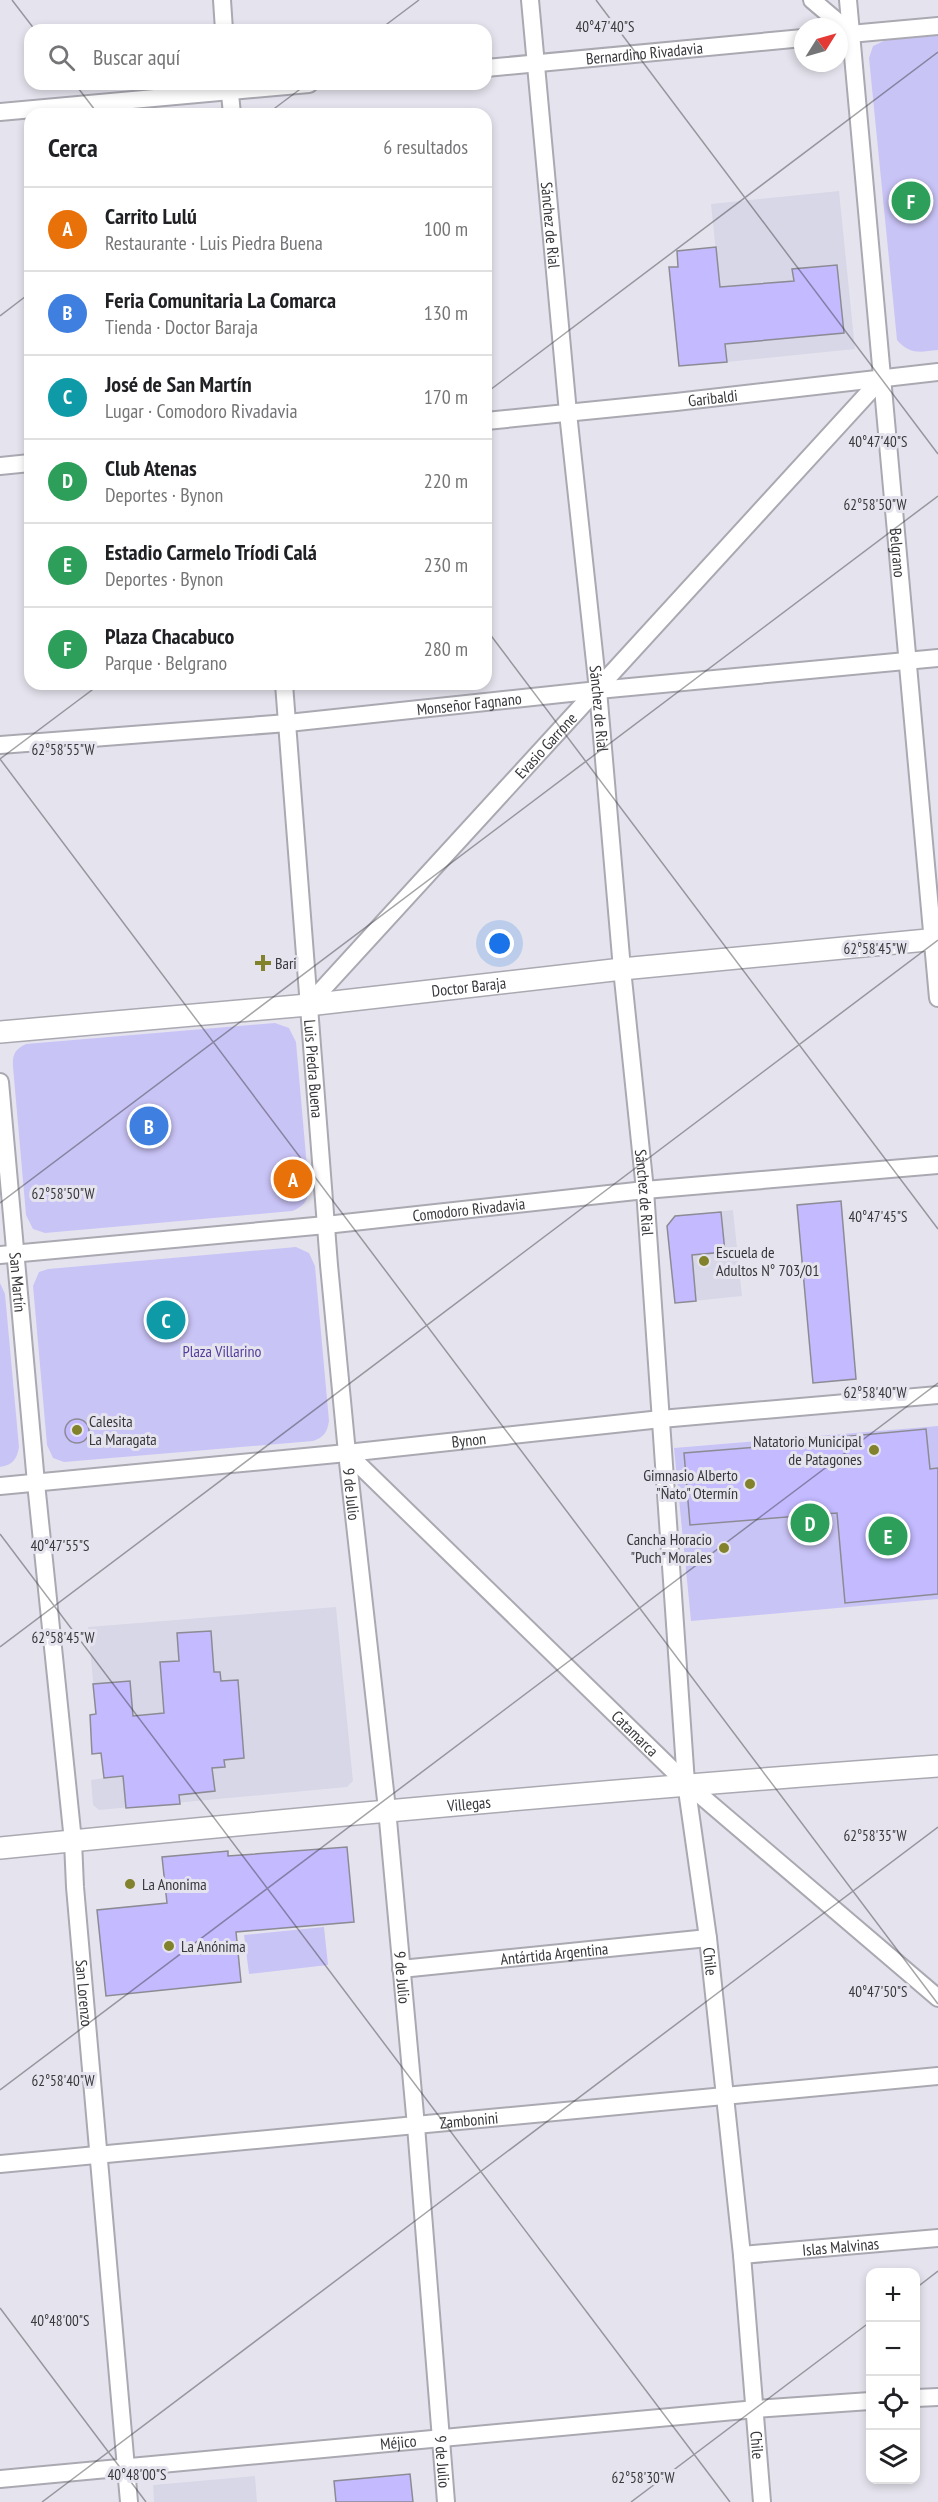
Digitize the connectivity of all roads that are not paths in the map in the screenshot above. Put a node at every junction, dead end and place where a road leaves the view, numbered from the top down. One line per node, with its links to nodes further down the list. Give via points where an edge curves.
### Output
1 (222, 0): 7 (street)
2 (530, 0): 12 (street, Sánchez de Rial)
3 (812, 0): 5 (street)
4 (848, 0): 6 (street, Belgrano)
5 (829, 18)
6 (846, 18)
7 (224, 24)
8 (938, 26): 9 (street)
9 (848, 34)
10 (794, 39): 12 (street, Bernardino Rivadavia)
11 (848, 62): 21 (street, Belgrano)
12 (535, 63): 13 (street, Bernardino Rivadavia); 22 (street, Sánchez de Rial)
13 (492, 67)
14 (210, 90): 16 (street)
15 (229, 90): 17 (street)
16 (38, 108)
17 (231, 108)
18 (24, 109): 19 (street)
19 (0, 112)
20 (938, 372): 21 (street, Garibaldi)
21 (882, 378): 22 (street, Garibaldi); 27 (street, Belgrano); 29 (street, Evasio Garrone)
22 (568, 413): 23 (street, Garibaldi); 29 (street, Sánchez de Rial)
23 (492, 420)
24 (24, 464): 25 (street)
25 (0, 466)
26 (938, 658): 27 (street, Monseñor Fagnano)
27 (908, 661): 29 (street, Monseñor Fagnano); 32 (street, Belgrano)
28 (285, 690): 30 (street, Luis Piedra Buena)
29 (598, 690): 30 (street, Monseñor Fagnano); 33 (street, Sánchez de Rial); 35 (street, Evasio Garrone)
30 (288, 723): 31 (street, Monseñor Fagnano); 35 (street, Luis Piedra Buena)
31 (0, 746)
32 (935, 939): 33 (street, Doctor Baraja); 34 (street, Belgrano)
33 (622, 969): 35 (street, Doctor Baraja); 39 (street, Sánchez de Rial)
34 (938, 998)
35 (308, 1005): 36 (street, Doctor Baraja); 40 (street, Luis Piedra Buena)
36 (0, 1032)
37 (0, 1082): 41 (street, San Martín)
38 (938, 1166): 39 (street, Comodoro Rivadavia)
39 (645, 1190): 40 (street, Comodoro Rivadavia); 43 (street, Sánchez de Rial)
40 (326, 1226): 41 (street, Comodoro Rivadavia); 44 (street, Luis Piedra Buena)
41 (8, 1254): 45 (street, San Martín)
42 (938, 1395): 43 (street, Bynon)
43 (661, 1419): 44 (street, Bynon); 48 (street, Chile)
44 (347, 1453): 45 (street, Bynon); 48 (street, Catamarca); 49 (street, 9 de Julio)
45 (36, 1483): 46 (street, Bynon); 50 (street, San Lorenzo)
46 (0, 1486)
47 (938, 1766): 48 (street, Villegas)
48 (686, 1784): 49 (street, Villegas); 52 (street, Chile); 54 (street, Catamarca)
49 (387, 1809): 50 (street, Villegas); 53 (street, 9 de Julio)
50 (73, 1841): 51 (street, Villegas); 58 (street, San Lorenzo)
51 (0, 1848)
52 (708, 1938): 53 (street, Antártida Argentina); 56 (street, Chile)
53 (401, 1969): 57 (street, 9 de Julio)
54 (938, 1998)
55 (938, 2076): 56 (street, Zambonini)
56 (725, 2095): 57 (street, Zambonini); 61 (street, Chile)
57 (416, 2126): 58 (street, Zambonini); 66 (street, 9 de Julio)
58 (99, 2155): 59 (street, Zambonini); 67 (street, San Lorenzo)
59 (0, 2164)
60 (938, 2238): 61 (street, Islas Malvinas)
61 (742, 2255): 65 (street, Chile)
62 (938, 2397): 63 (street)
63 (920, 2398)
64 (866, 2401): 65 (street, Méjico)
65 (756, 2409): 66 (street, Méjico); 71 (street, Chile)
66 (440, 2439): 67 (street, Méjico); 70 (street, 9 de Julio)
67 (126, 2469): 68 (street, Méjico); 69 (street, San Lorenzo)
68 (0, 2479)
69 (129, 2502)
70 (446, 2502)
71 (762, 2502)

